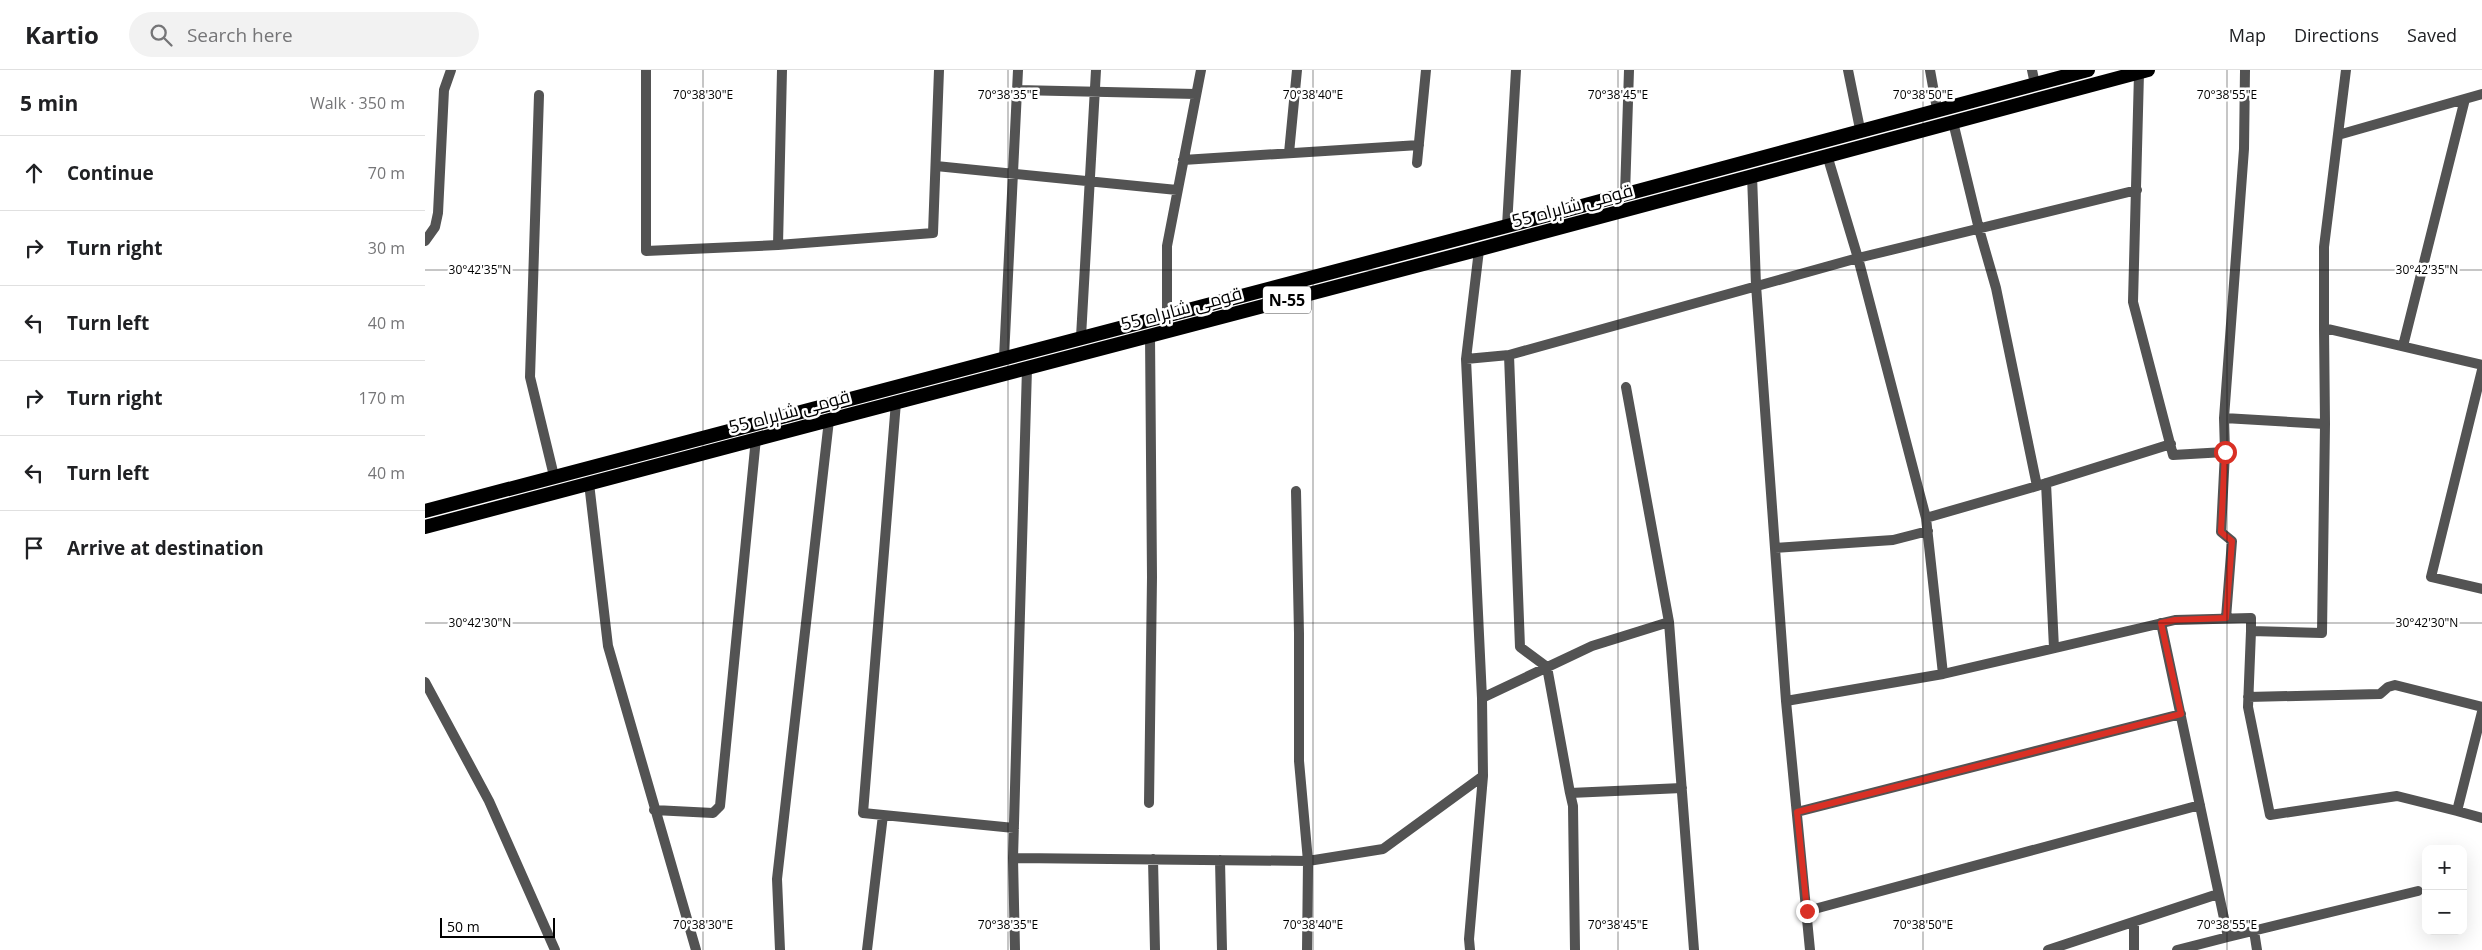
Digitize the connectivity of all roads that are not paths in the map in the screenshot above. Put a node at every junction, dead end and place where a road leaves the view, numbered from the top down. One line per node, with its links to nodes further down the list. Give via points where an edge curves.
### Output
1 (451, 70): 48 (street, via 444,90 439,213 435,228)
2 (646, 70): 49 (street, via 646,251)
3 (782, 70): 49 (street)
4 (939, 70): 35 (street)
5 (1018, 70): 20 (street)
6 (1096, 70): 21 (street)
7 (1201, 70): 22 (street)
8 (1297, 70): 31 (street)
9 (1427, 70): 30 (street)
10 (1515, 70): 46 (street)
11 (1629, 70): 43 (street)
12 (1848, 70): 28 (street)
13 (1930, 70): 26 (street)
14 (2032, 70): 19 (street)
15 (2088, 70): 19 (highway, قومی شاہراہ 55 / N-55)
16 (2245, 70): 70 (street, via 2244,149)
17 (2346, 70): 29 (street)
18 (2144, 71): 27 (highway, قومی شاہراہ 55 / N-55); 42 (street)
19 (2035, 84): 26 (highway, قومی شاہراہ 55 / N-55)
20 (1017, 90): 21 (street); 36 (street)
21 (1095, 92): 22 (street); 39 (street)
22 (1196, 94): 33 (street)
23 (2482, 94): 25 (street)
24 (539, 95): 78 (street, via 530,377)
25 (2465, 99): 29 (street); 61 (street)
26 (1937, 109): 28 (highway, قومی شاہراہ 55 / N-55)
27 (1953, 122): 32 (highway, قومی شاہراہ 55 / N-55); 47 (street)
28 (1860, 129): 37 (highway, قومی شاہراہ 55 / N-55)
29 (2338, 135): 58 (street, via 2324,247)
30 (1419, 145): 31 (street); 34 (street)
31 (1289, 153): 33 (street)
32 (1827, 155): 38 (highway, قومی شاہراہ 55 / N-55); 51 (street)
33 (1183, 160): 41 (street)
34 (1417, 163)
35 (936, 166): 36 (street); 49 (street, via 933,233)
36 (1015, 174): 39 (street); 63 (street)
37 (1696, 174): 40 (highway); 43 (highway, قومی شاہراہ 55 / N-55)
38 (1752, 175): 40 (highway, قومی شاہراہ 55 / N-55); 53 (street)
39 (1091, 182): 41 (street); 60 (street)
40 (1700, 189): 45 (highway, قومی شاہراہ 55 / N-55)
41 (1177, 190): 56 (street, via 1167,246)
42 (2137, 190): 47 (street); 76 (street, via 2133,302)
43 (1625, 194): 44 (highway, قومی شاہراہ 55 / N-55)
44 (1602, 200): 45 (highway); 46 (highway, قومی شاہراہ 55 / N-55)
45 (1606, 215): 50 (highway, قومی شاہراہ 55 / N-55)
46 (1507, 226): 52 (highway, قومی شاہراہ 55 / N-55)
47 (1979, 229): 51 (street); 80 (street)
48 (425, 240)
49 (778, 245)
50 (1479, 250): 54 (highway, قومی شاہراہ 55 / N-55); 64 (street)
51 (1858, 258): 53 (street); 83 (street)
52 (1335, 271): 54 (highway); 55 (highway, قومی شاہراہ 55 / N-55)
53 (1756, 285): 62 (street); 86 (street)
54 (1339, 286): 57 (highway, قومی شاہراہ 55 / N-55)
55 (1195, 308): 56 (highway, قومی شاہراہ 55 / N-55); 57 (highway)
56 (1167, 315): 60 (highway, قومی شاہراہ 55 / N-55)
57 (1199, 323): 59 (highway, قومی شاہراہ 55 / N-55)
58 (2324, 328): 61 (street); 73 (street)
59 (1149, 336): 66 (highway, قومی شاہراہ 55 / N-55); 105 (street, via 1152,577)
60 (1081, 337): 63 (highway, قومی شاہراہ 55 / N-55)
61 (2403, 346): 65 (street)
62 (1509, 355): 64 (street); 93 (street, via 1520,647)
63 (1004, 358): 71 (highway, قومی شاہراہ 55 / N-55)
64 (1466, 359): 97 (street)
65 (2482, 365)
66 (1027, 368): 69 (highway, قومی شاہراہ 55 / N-55); 112 (street)
67 (2482, 370): 87 (street, via 2431,577)
68 (1626, 386): 89 (street)
69 (896, 402): 72 (highway, قومی شاہراہ 55 / N-55); 110 (street, via 863,813)
70 (2224, 418): 73 (street); 77 (street)
71 (772, 419): 74 (highway); 78 (highway, قومی شاہراہ 55 / N-55)
72 (829, 420): 74 (highway, قومی شاہراہ 55 / N-55); 125 (street, via 777,879)
73 (2325, 424): 91 (street, via 2322,633)
74 (775, 433): 75 (highway, قومی شاہراہ 55 / N-55)
75 (756, 438): 79 (highway, قومی شاہراہ 55 / N-55); 107 (street, via 720,806 713,813)
76 (2171, 444): 77 (street, via 2173,455); 80 (street)
77 (2225, 452): 88 (street, via 2221,532 2232,541)
78 (554, 476): 82 (highway, قومی شاہراہ 55 / N-55)
79 (589, 483): 84 (highway, قومی شاہراہ 55 / N-55); 107 (street, via 607,646)
80 (2042, 485): 83 (street); 92 (street)
81 (1296, 491): 116 (street, via 1299,760)
82 (425, 511)
83 (1926, 518): 85 (street)
84 (425, 527)
85 (1928, 531): 86 (street, via 1893,540); 94 (street)
86 (1775, 548): 98 (street)
87 (2482, 589)
88 (2226, 618): 90 (street); 91 (street, via 2251,618)
89 (1669, 622): 93 (street, via 1592,646); 103 (street)
90 (2161, 623): 92 (street); 101 (street)
91 (2251, 632): 96 (street)
92 (2054, 648): 94 (street)
93 (1547, 667): 97 (street); 104 (street)
94 (1943, 674): 98 (street)
95 (425, 682): 123 (street, via 489,802)
96 (2248, 697): 99 (street, via 2381,694 2395,685); 108 (street, via 2270,815 2397,796)
97 (1482, 698): 102 (street)
98 (1786, 701): 109 (street)
99 (2482, 707)
100 (2482, 712): 108 (street)
101 (2181, 714): 106 (street); 109 (street)
102 (1483, 776): 116 (street, via 1383,850); 131 (street, via 1469,939)
103 (1682, 788): 104 (street); 133 (street)
104 (1570, 793): 132 (street, via 1573,806)
105 (1149, 803)
106 (2200, 805): 118 (street); 119 (street)
107 (654, 810): 124 (street)
108 (2457, 811): 111 (street)
109 (1797, 812): 119 (street)
110 (883, 815): 112 (street); 126 (street)
111 (2482, 818)
112 (1014, 828): 113 (street)
113 (1013, 858): 114 (street); 127 (street)
114 (1153, 859): 115 (street); 128 (street)
115 (1220, 860): 116 (street); 129 (street)
116 (1308, 861): 130 (street)
117 (2419, 891): 121 (street)
118 (2219, 894): 120 (street); 122 (street)
119 (1807, 911): 134 (street)
120 (2134, 922): 135 (street); 136 (street)
121 (2255, 931): 122 (street); 138 (street)
122 (2228, 937): 137 (street)
123 (555, 950)
124 (695, 950)
125 (780, 950)
126 (867, 950)
127 (1015, 950)
128 (1155, 950)
129 (1222, 950)
130 (1307, 950)
131 (1471, 950)
132 (1575, 950)
133 (1694, 950)
134 (1811, 950)
135 (2048, 950)
136 (2134, 950)
137 (2177, 950)
138 (2257, 950)

